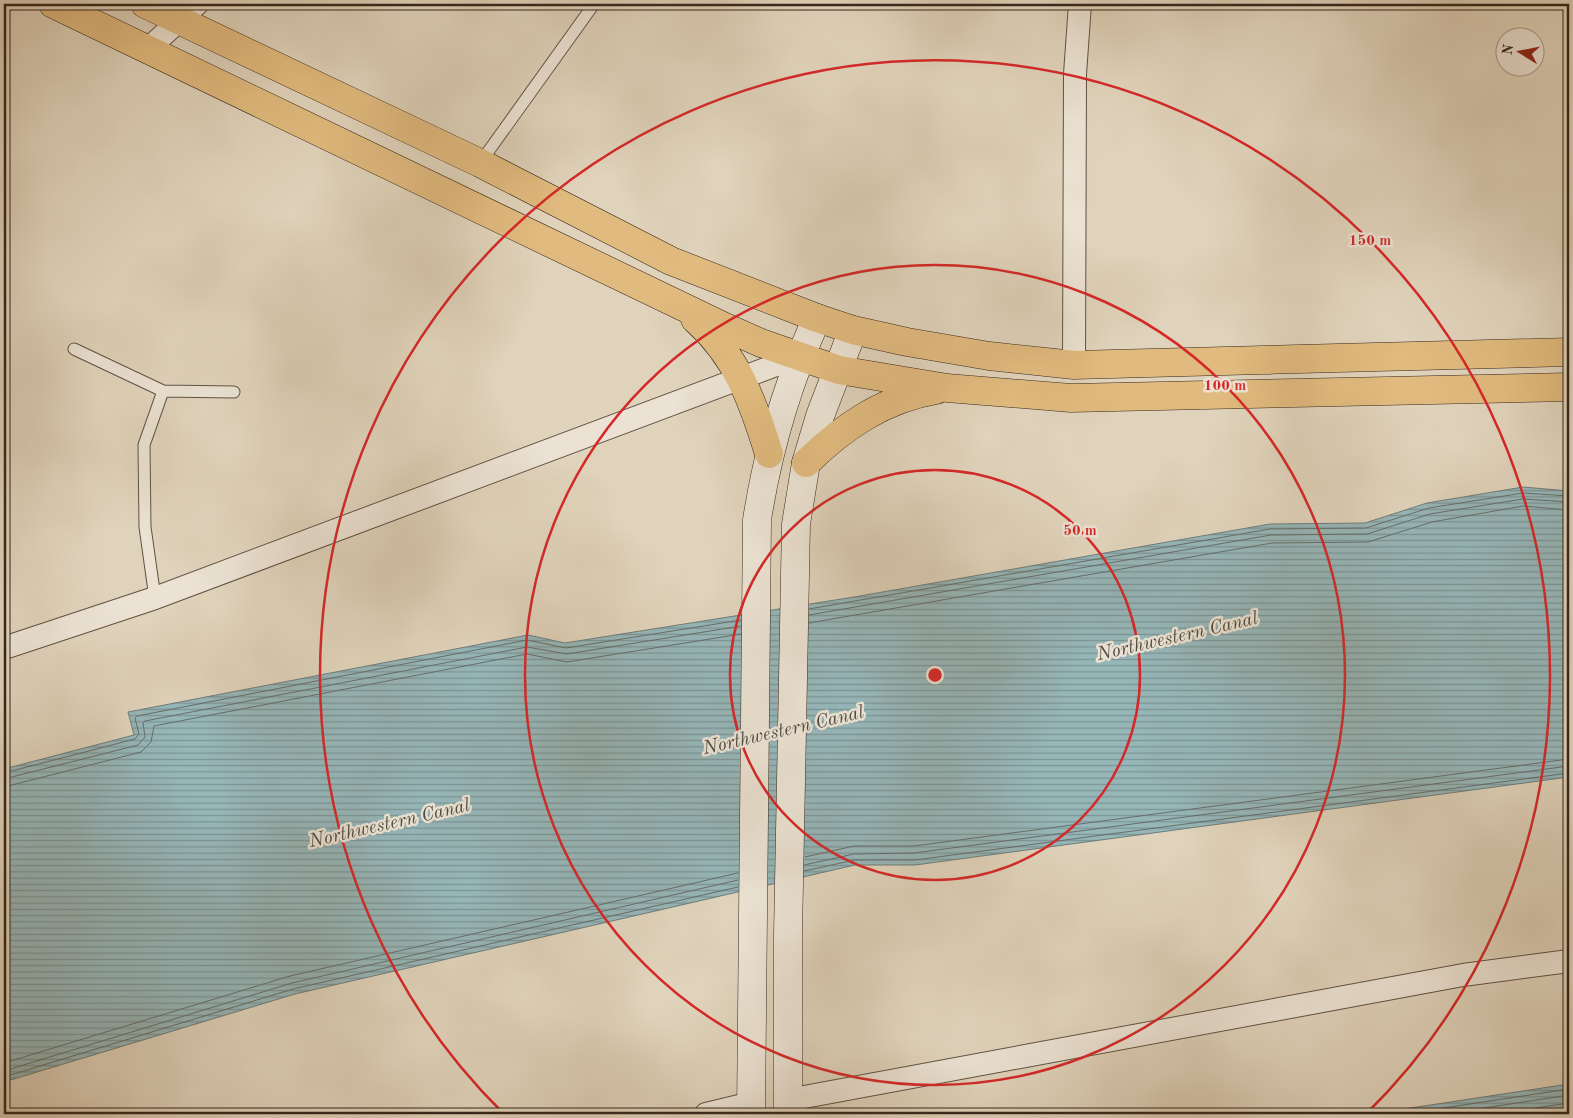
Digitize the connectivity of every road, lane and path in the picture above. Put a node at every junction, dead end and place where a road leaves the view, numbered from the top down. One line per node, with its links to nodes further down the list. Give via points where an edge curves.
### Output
1 (54, 4): 6 (main road)
2 (145, 4): 5 (main road)
3 (594, 4): 7 (lane)
4 (1080, 4): 14 (street, via 1076,74)
5 (188, 12): 6 (street); 7 (main road)
6 (147, 50): 8 (main road)
7 (480, 163): 9 (main road, via 671,261)
8 (680, 306): 13 (main road, via 761,343); 16 (main road, via 712,336)
9 (817, 318): 10 (main road); 13 (main road)
10 (853, 330): 14 (main road, via 989,356); 15 (main road)
11 (74, 349): 19 (lane)
12 (1569, 352): 14 (main road)
13 (800, 356): 15 (main road); 16 (street); 21 (main road)
14 (1074, 365)
15 (839, 370): 18 (main road); 22 (main road, via 820,416)
16 (742, 379): 21 (main road); 23 (street)
17 (1569, 387): 18 (main road, via 1071,398)
18 (947, 388): 22 (main road, via 920,392 888,403 830,439)
19 (163, 391): 20 (lane); 23 (lane, via 144,445 145,526)
20 (234, 392)
21 (769, 454): 27 (main road, via 758,520)
22 (806, 463): 26 (main road, via 796,524)
23 (155, 598): 24 (street)
24 (4, 648)
25 (1569, 961): 26 (street, via 1463,975)
26 (788, 1107)
27 (751, 1108): 28 (street)
28 (706, 1114)

